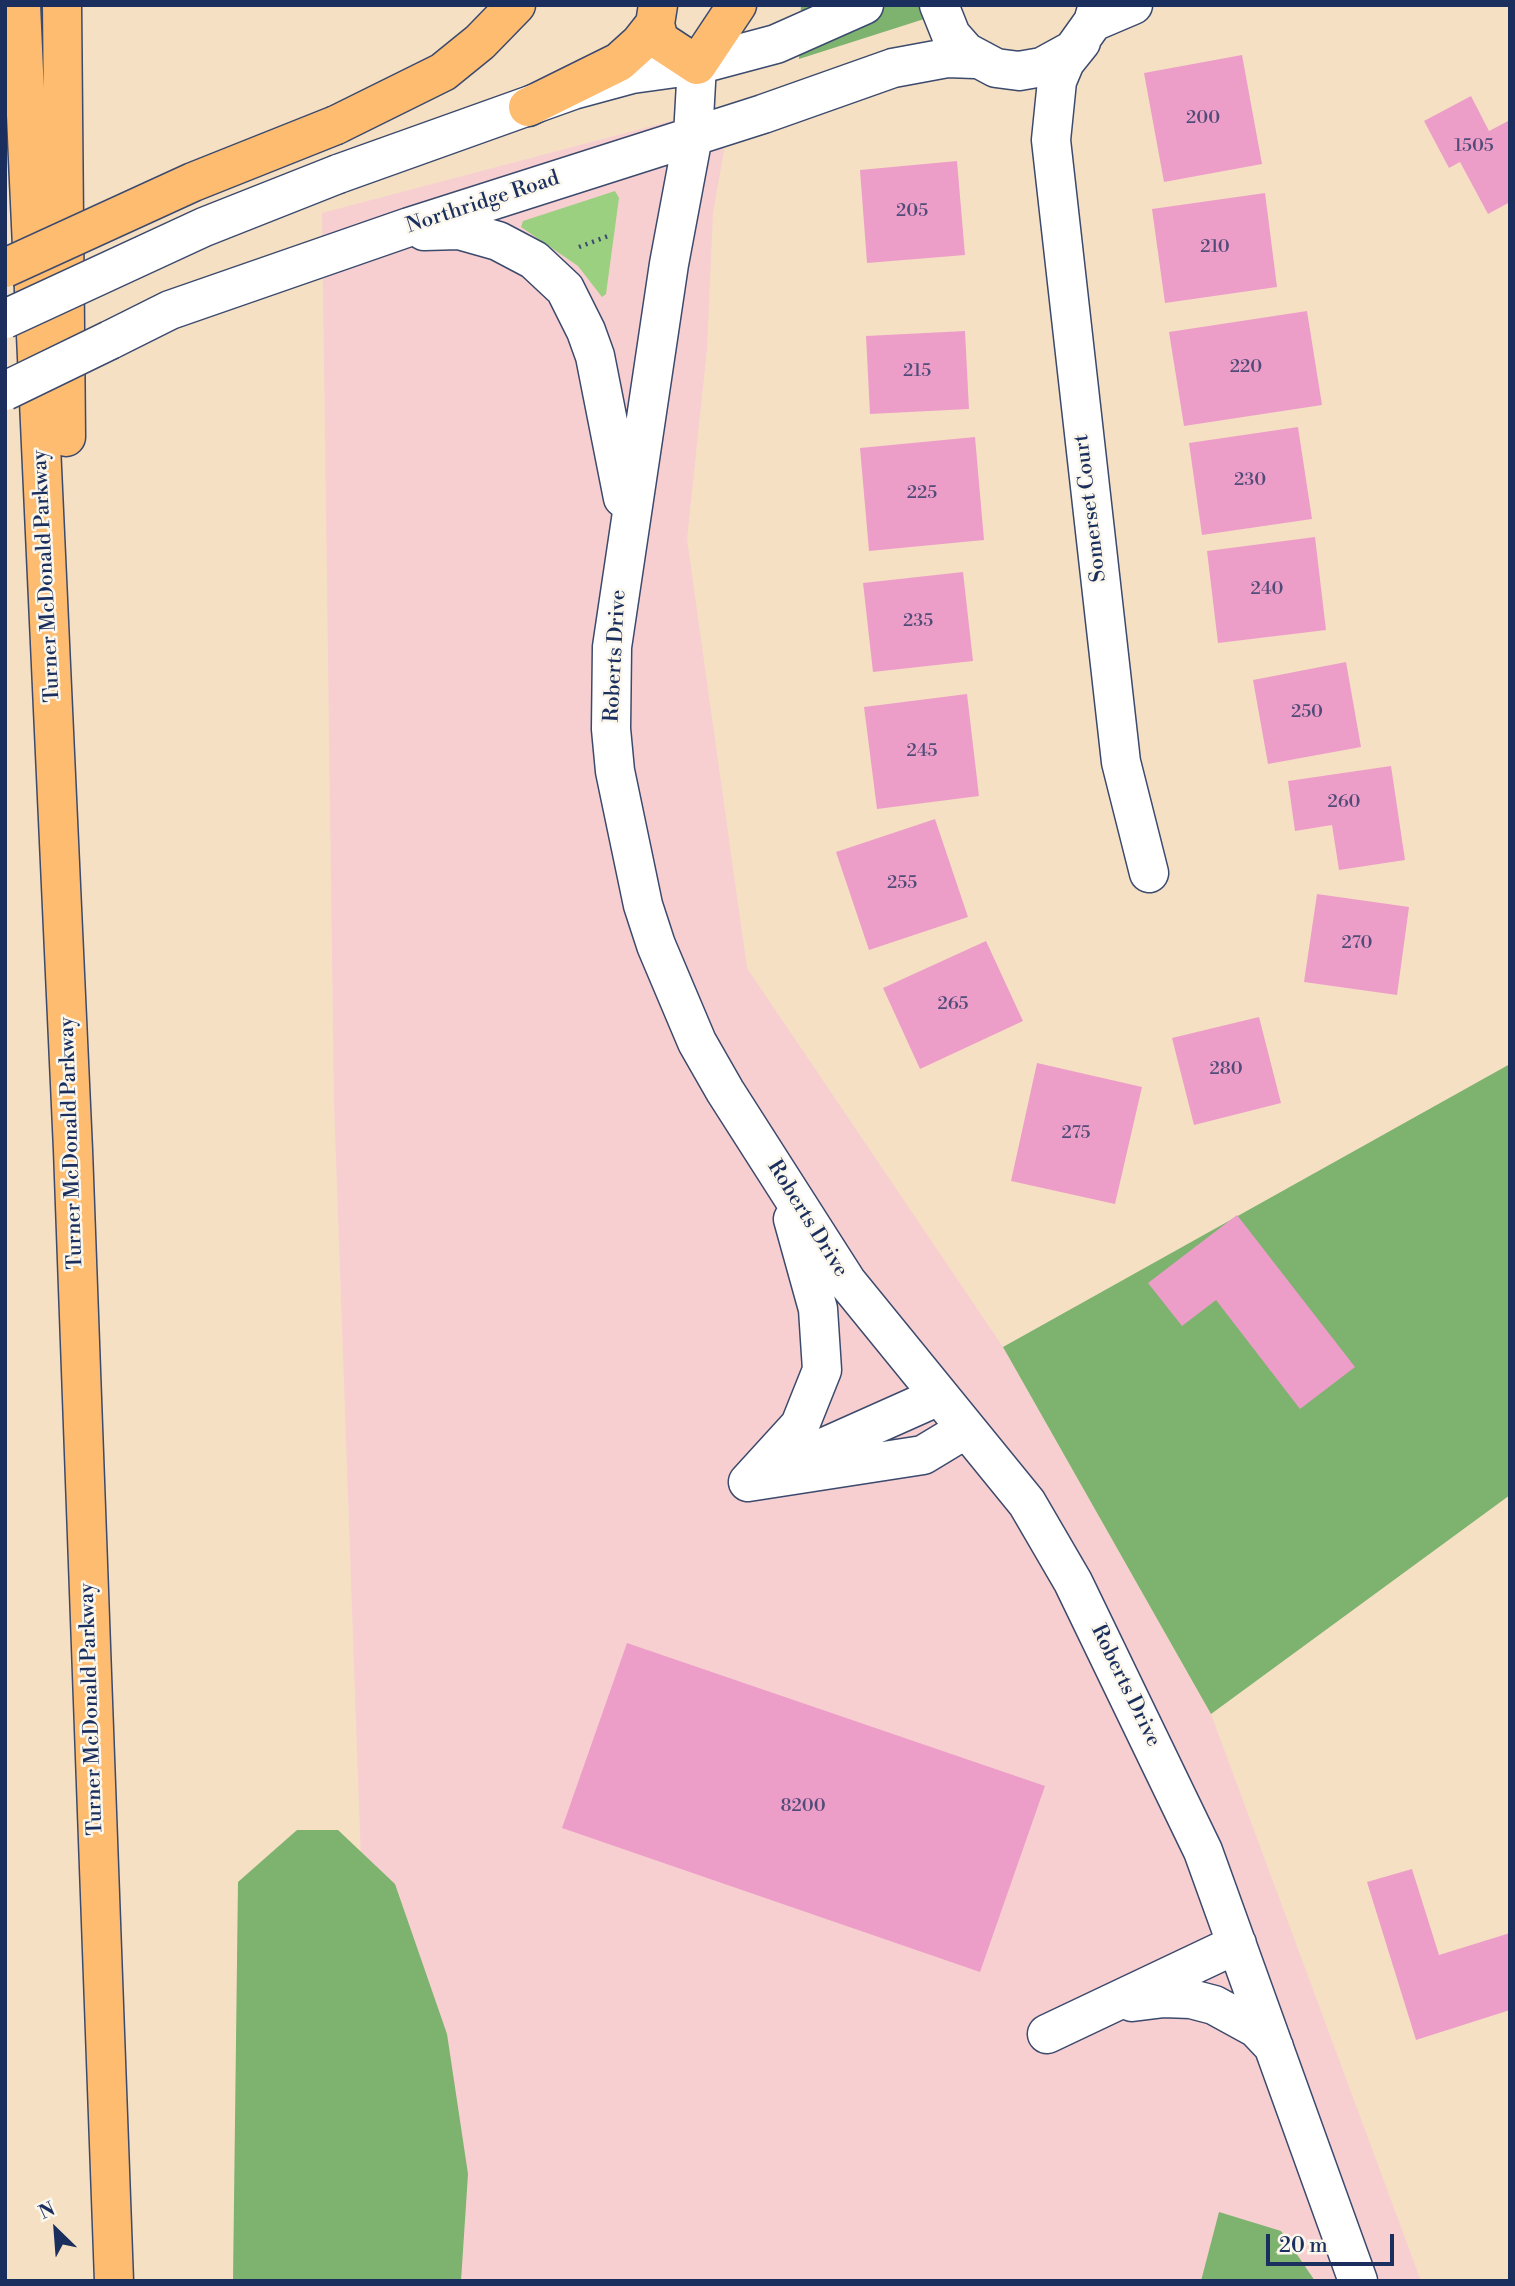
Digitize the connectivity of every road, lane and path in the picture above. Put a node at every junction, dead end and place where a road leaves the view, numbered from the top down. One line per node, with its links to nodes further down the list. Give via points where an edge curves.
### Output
1 (21, 5): 23 (highway, Turner McDonald Parkway)
2 (62, 5): 23 (highway)
3 (516, 5): 18 (highway, bridge, via 443,72 336,125 193,182)
4 (737, 5): 11 (highway)
5 (864, 5): 11 (street, via 776,44)
6 (939, 5): 10 (street, via 951,35)
7 (1133, 5): 9 (street, Northridge Road)
8 (656, 15): 11 (highway, via 659,40); 12 (highway, via 640,43 619,62)
9 (1091, 23): 10 (street, Northridge Road, via 1064,57 1042,67 1019,71); 14 (street, Somerset Court, via 1056,81)
10 (986, 64): 13 (street, Northridge Road, via 922,61 893,68); 14 (street, Somerset Court, via 1043,123)
11 (696, 65): 12 (street, via 632,74); 13 (street, Roberts Drive)
12 (528, 107): 19 (street, bridge, via 204,227)
13 (693, 136): 17 (street, Northridge Road, via 504,195); 21 (street, Roberts Drive, via 668,264)
14 (1051, 140): 22 (street, Somerset Court, via 1121,762)
15 (608, 236): 16 (path)
16 (577, 248)
17 (341, 253): 20 (street, Northridge Road, bridge, via 170,310); 21 (street, via 399,235 459,230 518,250 549,272 576,309 595,356)
18 (5, 268)
19 (5, 319)
20 (5, 391)
21 (629, 527): 24 (street, Roberts Drive, via 610,688 615,771 631,858 656,945 697,1042)
22 (1149, 873)
23 (74, 1150): 32 (highway, Turner McDonald Parkway)
24 (782, 1178): 25 (street, Roberts Drive, via 847,1282); 27 (street, via 818,1309 822,1370 800,1425)
25 (939, 1396): 26 (street, Roberts Drive); 27 (street)
26 (966, 1429): 27 (street, via 923,1455); 28 (street, Roberts Drive, via 1027,1503 1073,1582 1203,1851)
27 (748, 1482)
28 (1237, 1944): 29 (street); 31 (street, Roberts Drive)
29 (1099, 2010): 30 (street); 31 (street, via 1135,2001 1191,1999 1237,2016)
30 (1047, 2034)
31 (1276, 2049): 33 (street, Roberts Drive)
32 (114, 2281)
33 (1358, 2281)

